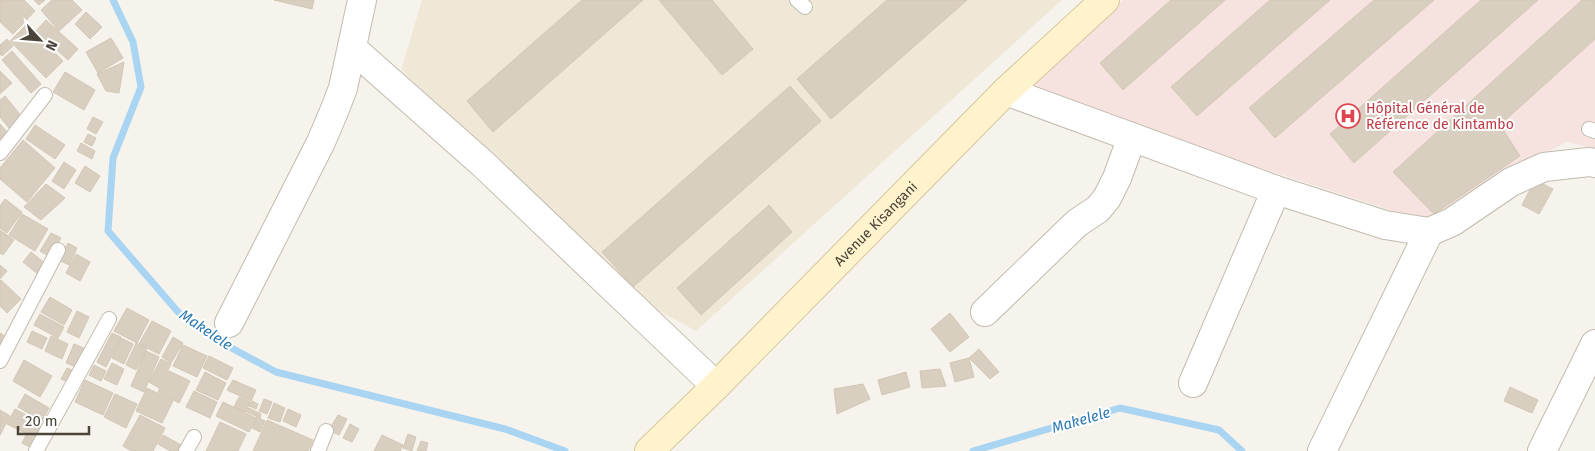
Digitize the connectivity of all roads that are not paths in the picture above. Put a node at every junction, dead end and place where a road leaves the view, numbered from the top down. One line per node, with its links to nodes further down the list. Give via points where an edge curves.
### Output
1 (362, 0): 3 (street)
2 (1105, 0): 4 (street, Avenue Kisangani)
3 (352, 48): 14 (street, via 343,88 321,142); 18 (street, via 483,164)
4 (1006, 91): 6 (street); 18 (street, Avenue Kisangani)
5 (45, 95): 7 (lane)
6 (1132, 137): 9 (street); 12 (street, via 1117,178 1098,210 1077,223)
7 (0, 153)
8 (1595, 164): 10 (street, via 1544,167 1511,182 1452,222)
9 (1276, 190): 10 (street, via 1385,225); 17 (street)
10 (1428, 232): 25 (street)
11 (58, 250): 16 (lane)
12 (985, 312)
13 (109, 319): 22 (lane)
14 (229, 323)
15 (1595, 344): 26 (street)
16 (0, 361)
17 (1193, 383)
18 (716, 386): 21 (street, Avenue Kisangani)
19 (326, 431): 24 (lane)
20 (194, 437): 23 (lane)
21 (656, 444)
22 (36, 451)
23 (186, 451)
24 (318, 451)
25 (1322, 451)
26 (1542, 451)

